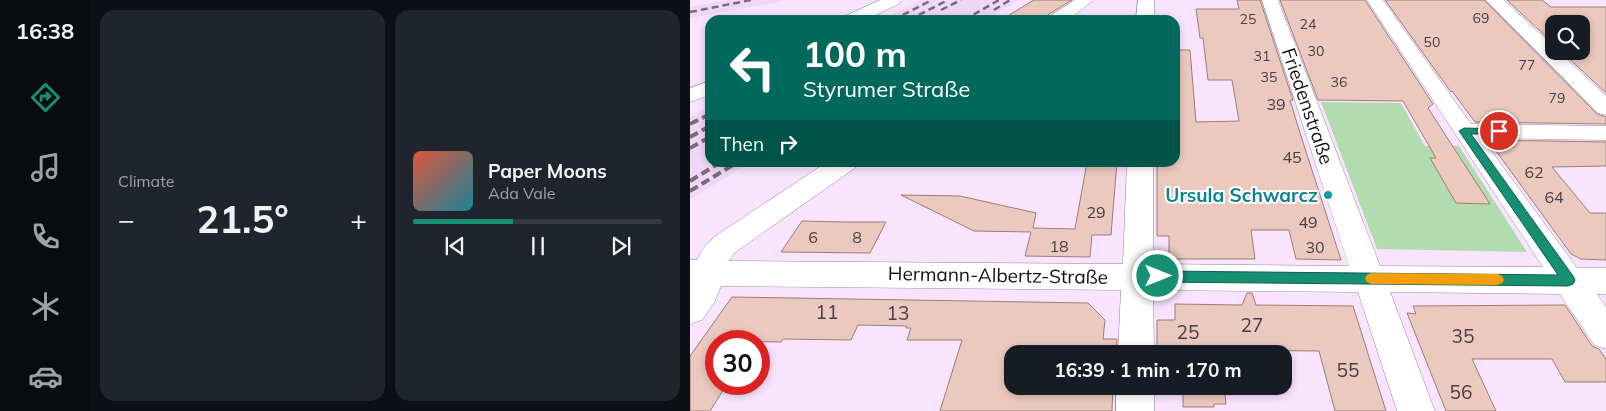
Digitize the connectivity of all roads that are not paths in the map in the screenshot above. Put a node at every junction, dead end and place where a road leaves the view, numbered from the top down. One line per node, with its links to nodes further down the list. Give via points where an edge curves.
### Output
1 (893, 0): 7 (street)
2 (1086, 0): 8 (street)
3 (1146, 0): 9 (street)
4 (1270, 0): 19 (street, Friedenstraße)
5 (1376, 0): 13 (street)
6 (1494, 0): 12 (street)
7 (862, 15)
8 (1064, 15)
9 (1145, 15)
10 (705, 88): 11 (street)
11 (690, 96)
12 (1606, 108)
13 (1464, 131): 14 (street); 20 (street)
14 (1606, 133)
15 (839, 167): 17 (street, via 724,245)
16 (1140, 167): 18 (street)
17 (700, 272): 18 (street, Hermann-Albertz-Straße); 22 (street, via 703,293)
18 (1138, 276): 19 (street, Hermann-Albertz-Straße); 24 (street)
19 (1369, 278): 20 (street, Hermann-Albertz-Straße); 27 (street, Friedenstraße)
20 (1568, 280): 21 (street, Hermann-Albertz-Straße); 23 (street)
21 (1606, 281)
22 (690, 310)
23 (1606, 334)
24 (1136, 345)
25 (1135, 395): 26 (street)
26 (1135, 411)
27 (1416, 411)

